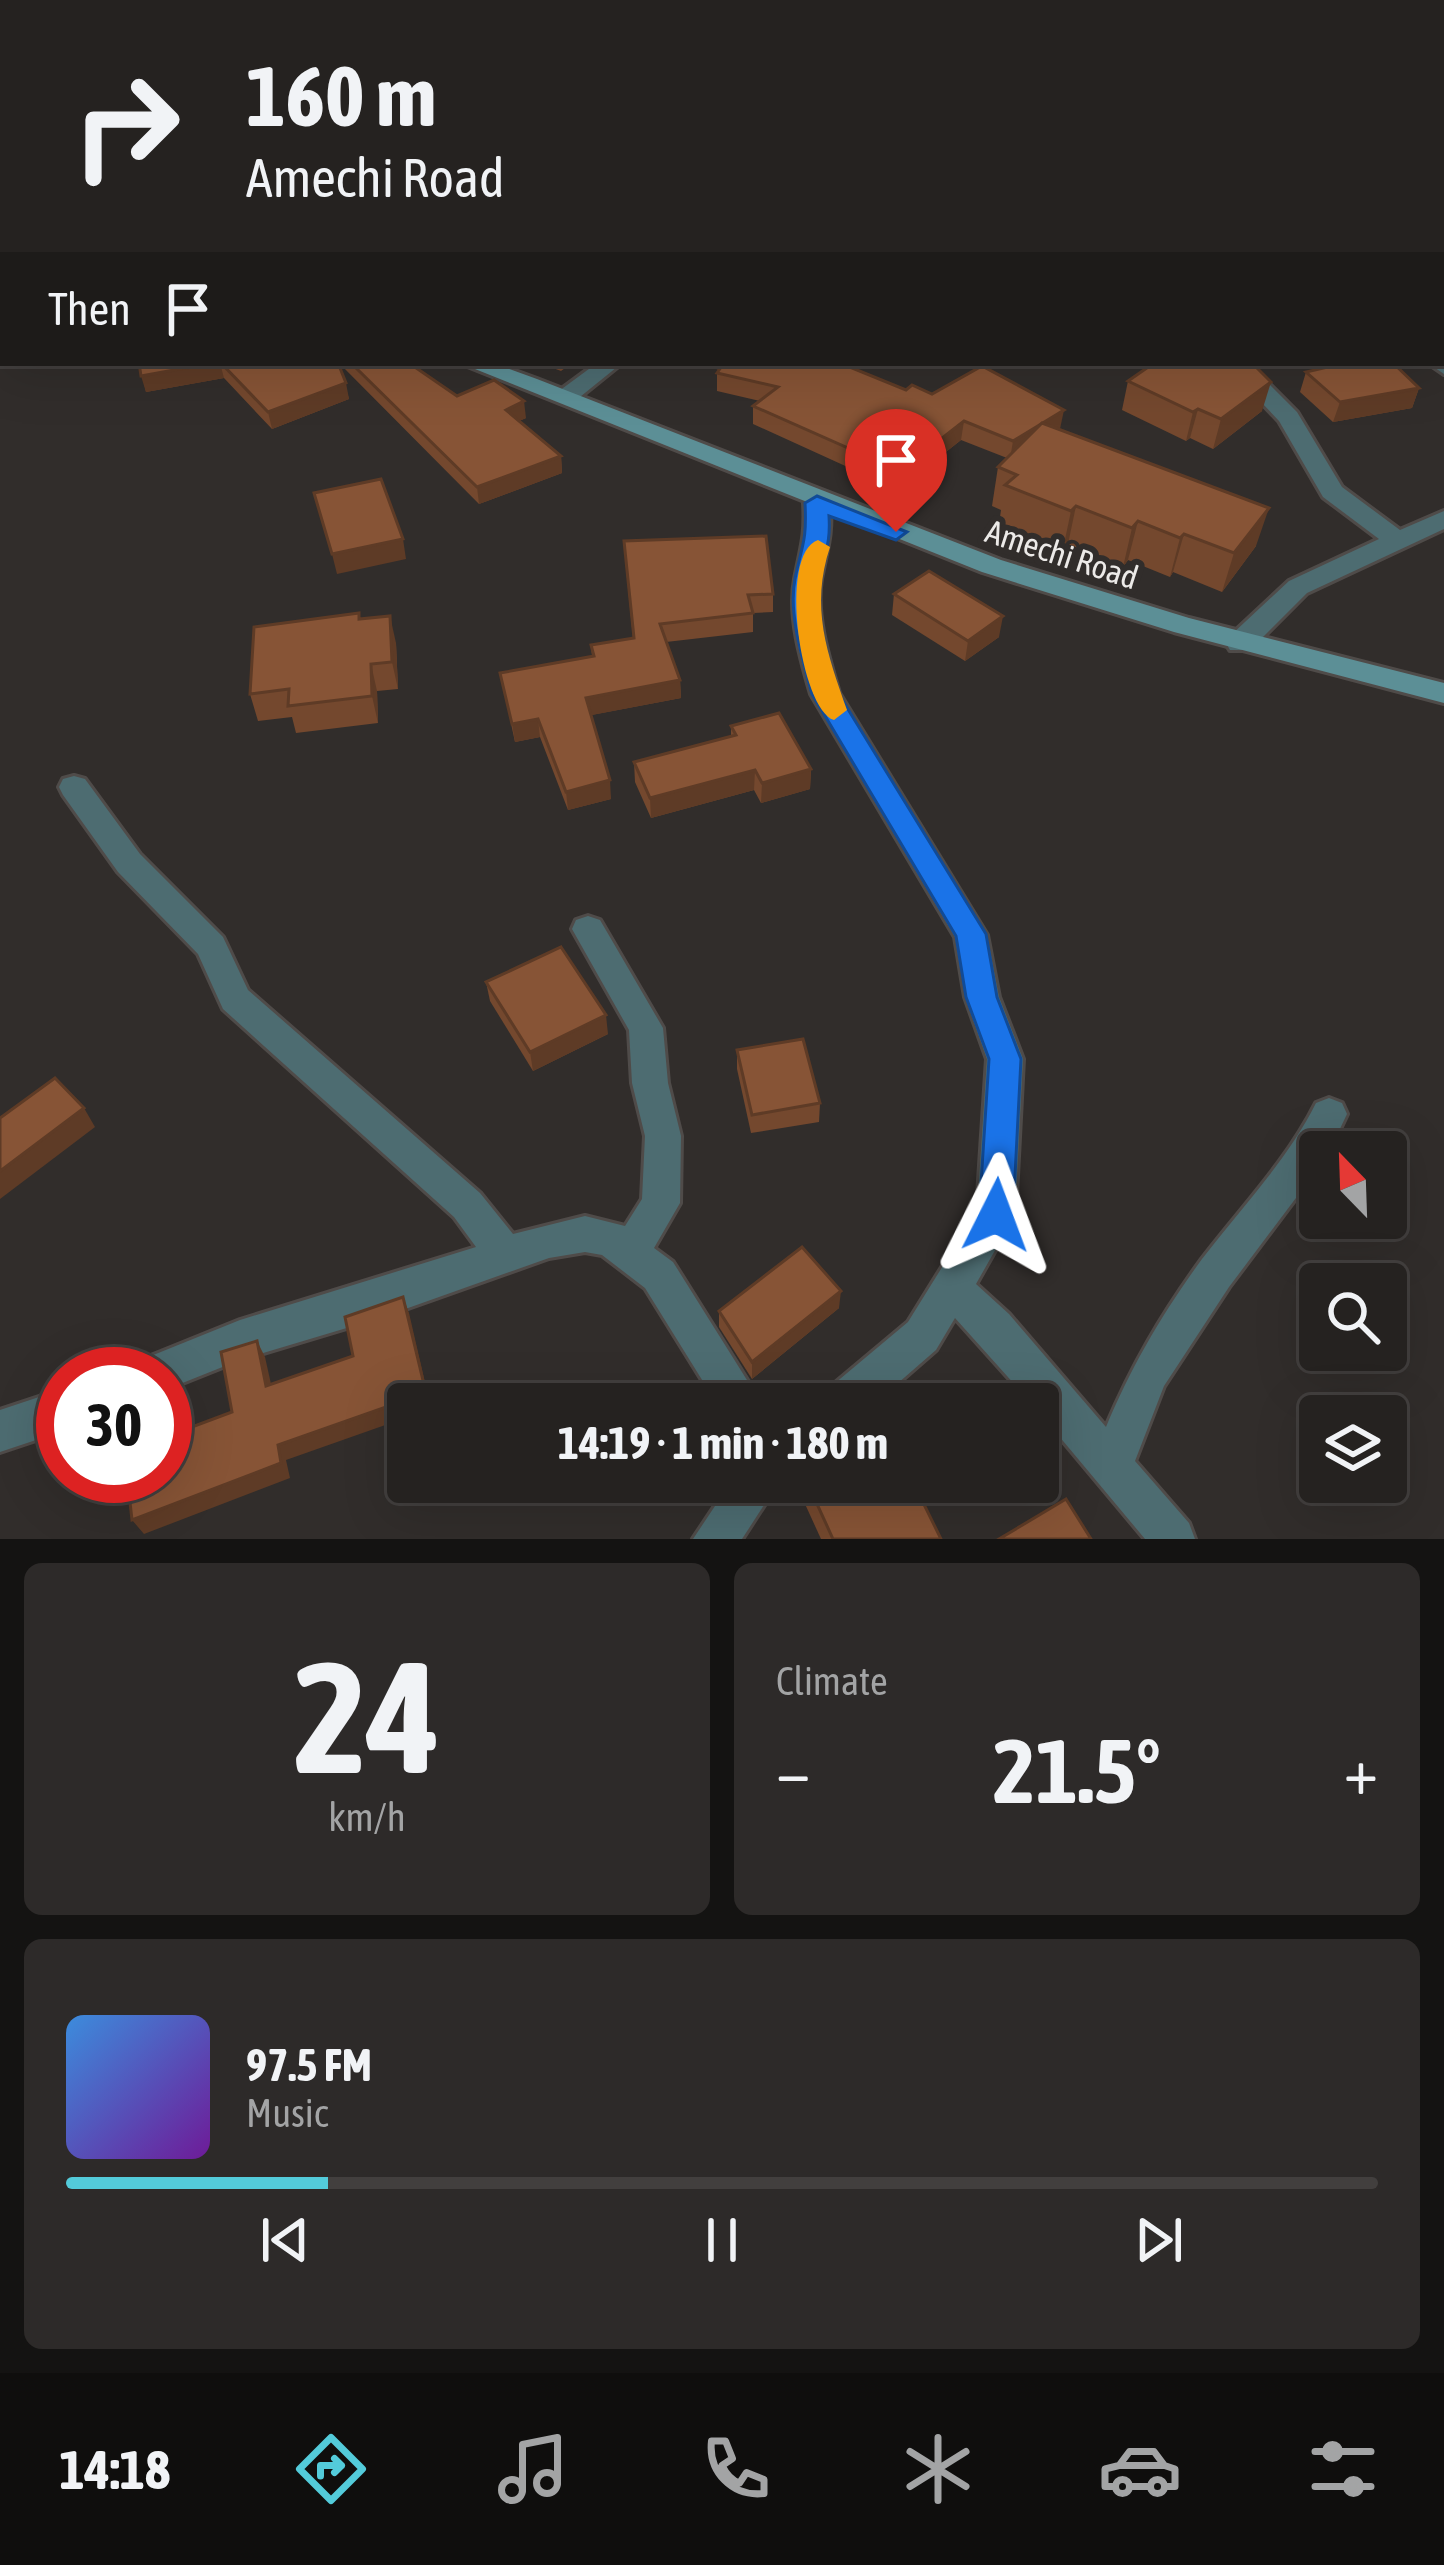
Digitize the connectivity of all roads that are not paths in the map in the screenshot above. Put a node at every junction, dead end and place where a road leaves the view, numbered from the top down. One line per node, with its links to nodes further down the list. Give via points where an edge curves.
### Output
1 (480, 366): 4 (main road, Amechi Road)
2 (607, 366): 4 (street)
3 (1238, 366): 7 (street, via 1289,417 1333,492)
4 (567, 396): 5 (main road, Amechi Road)
5 (817, 503): 8 (main road, Amechi Road); 15 (street, via 819,545 806,582 825,694 971,934 1005,1059 996,1215)
6 (1444, 519): 7 (street)
7 (1396, 539): 8 (street, via 1298,587)
8 (1240, 643): 9 (main road, Amechi Road)
9 (1444, 693)
10 (74, 787): 14 (street, via 129,863 211,946 235,999 467,1204)
11 (588, 929): 13 (street, via 646,1028 663,1136 662,1202)
12 (1329, 1114): 21 (street, via 1149,1373)
13 (631, 1251): 14 (street, via 585,1234); 17 (street, via 670,1290)
14 (505, 1255): 16 (street)
15 (950, 1288): 18 (street, via 922,1336); 21 (street, via 995,1328)
16 (192, 1359)
17 (728, 1383)
18 (867, 1383)
19 (36, 1419): 20 (street)
20 (0, 1431)
21 (1111, 1467): 24 (street)
22 (742, 1503): 23 (street)
23 (715, 1539)
24 (1173, 1539)

